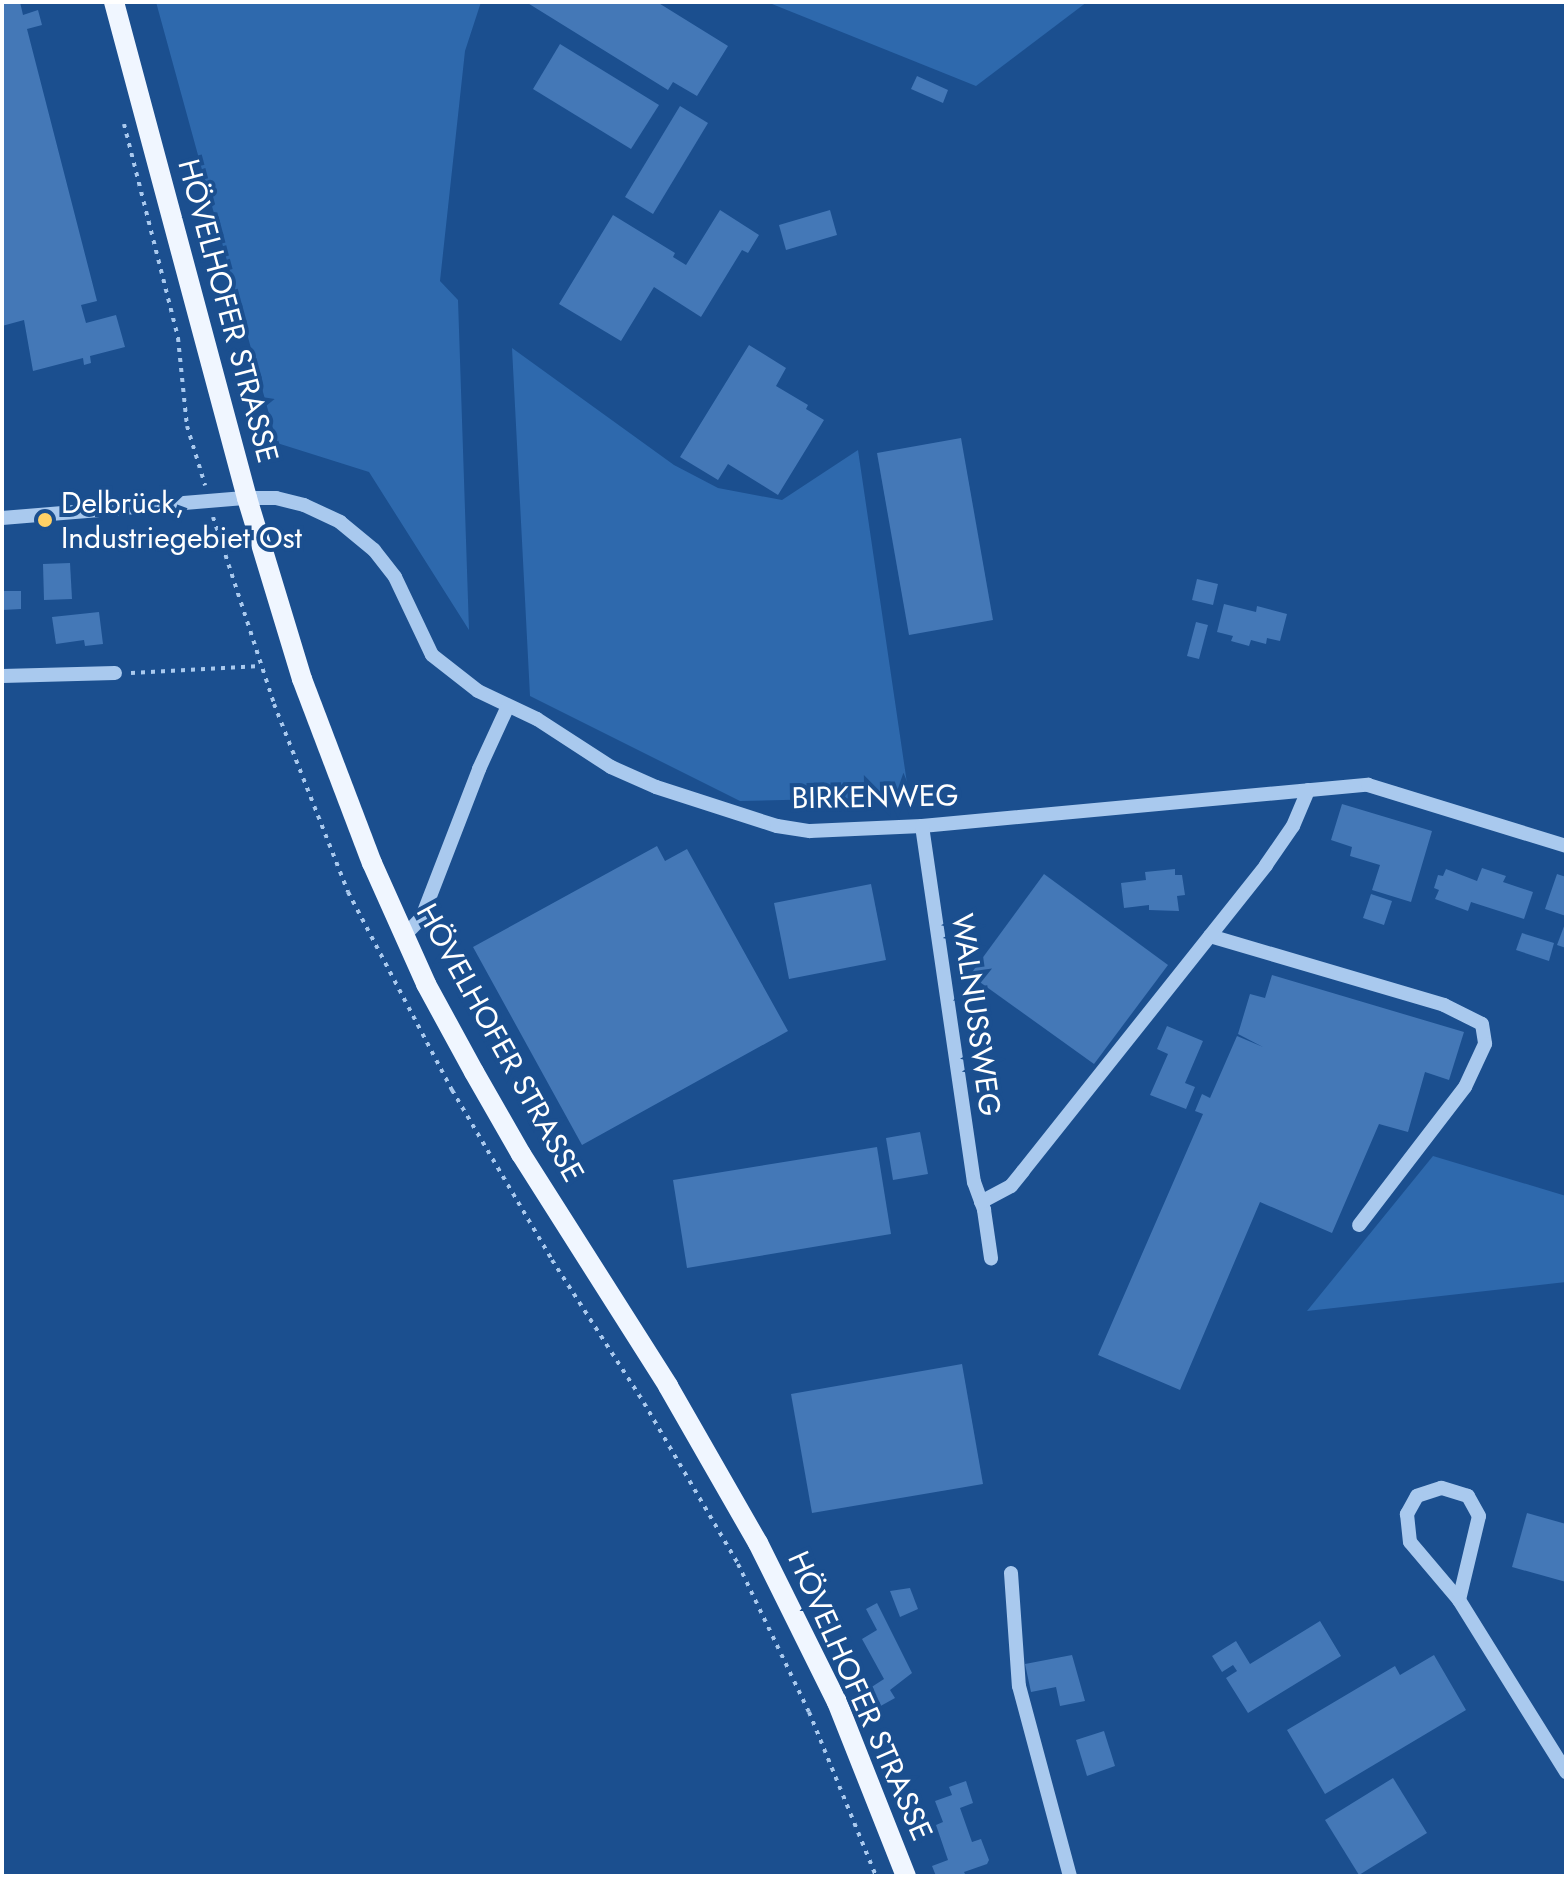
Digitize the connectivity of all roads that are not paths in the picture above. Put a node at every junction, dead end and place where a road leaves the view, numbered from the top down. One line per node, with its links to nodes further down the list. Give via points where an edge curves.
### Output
1 (114, 2): 2 (main road, HÖVELHOFER STRASSE)
2 (247, 498): 3 (street, BIRKENWEG); 6 (street, BIRKENWEG, via 291,501 359,536 395,577 432,655 478,691); 11 (main road, HÖVELHOFER STRASSE, via 302,679)
3 (2, 518)
4 (115, 673): 5 (street)
5 (2, 676)
6 (508, 706): 8 (street, BIRKENWEG, via 611,767 746,819 810,831); 11 (street, via 422,917)
7 (1308, 790): 8 (street, BIRKENWEG); 9 (street, BIRKENWEG, via 1368,785); 10 (street, via 1293,826)
8 (922, 826): 12 (street, WALNUSSWEG, via 974,1182)
9 (1566, 846)
10 (1210, 936): 12 (street, via 1011,1186); 13 (street, via 1444,1005 1482,1024 1485,1044 1465,1087)
11 (403, 937): 18 (main road, HÖVELHOFER STRASSE, via 521,1154 668,1386 758,1543 837,1702)
12 (983, 1206): 14 (street, WALNUSSWEG)
13 (1359, 1225)
14 (991, 1258)
15 (1011, 1573): 19 (street, via 1019,1686)
16 (1459, 1600): 16 (street, via 1410,1542 1407,1514 1417,1496 1441,1488 1468,1496 1479,1516); 17 (street)
17 (1566, 1772)
18 (906, 1876)
19 (1070, 1876)

